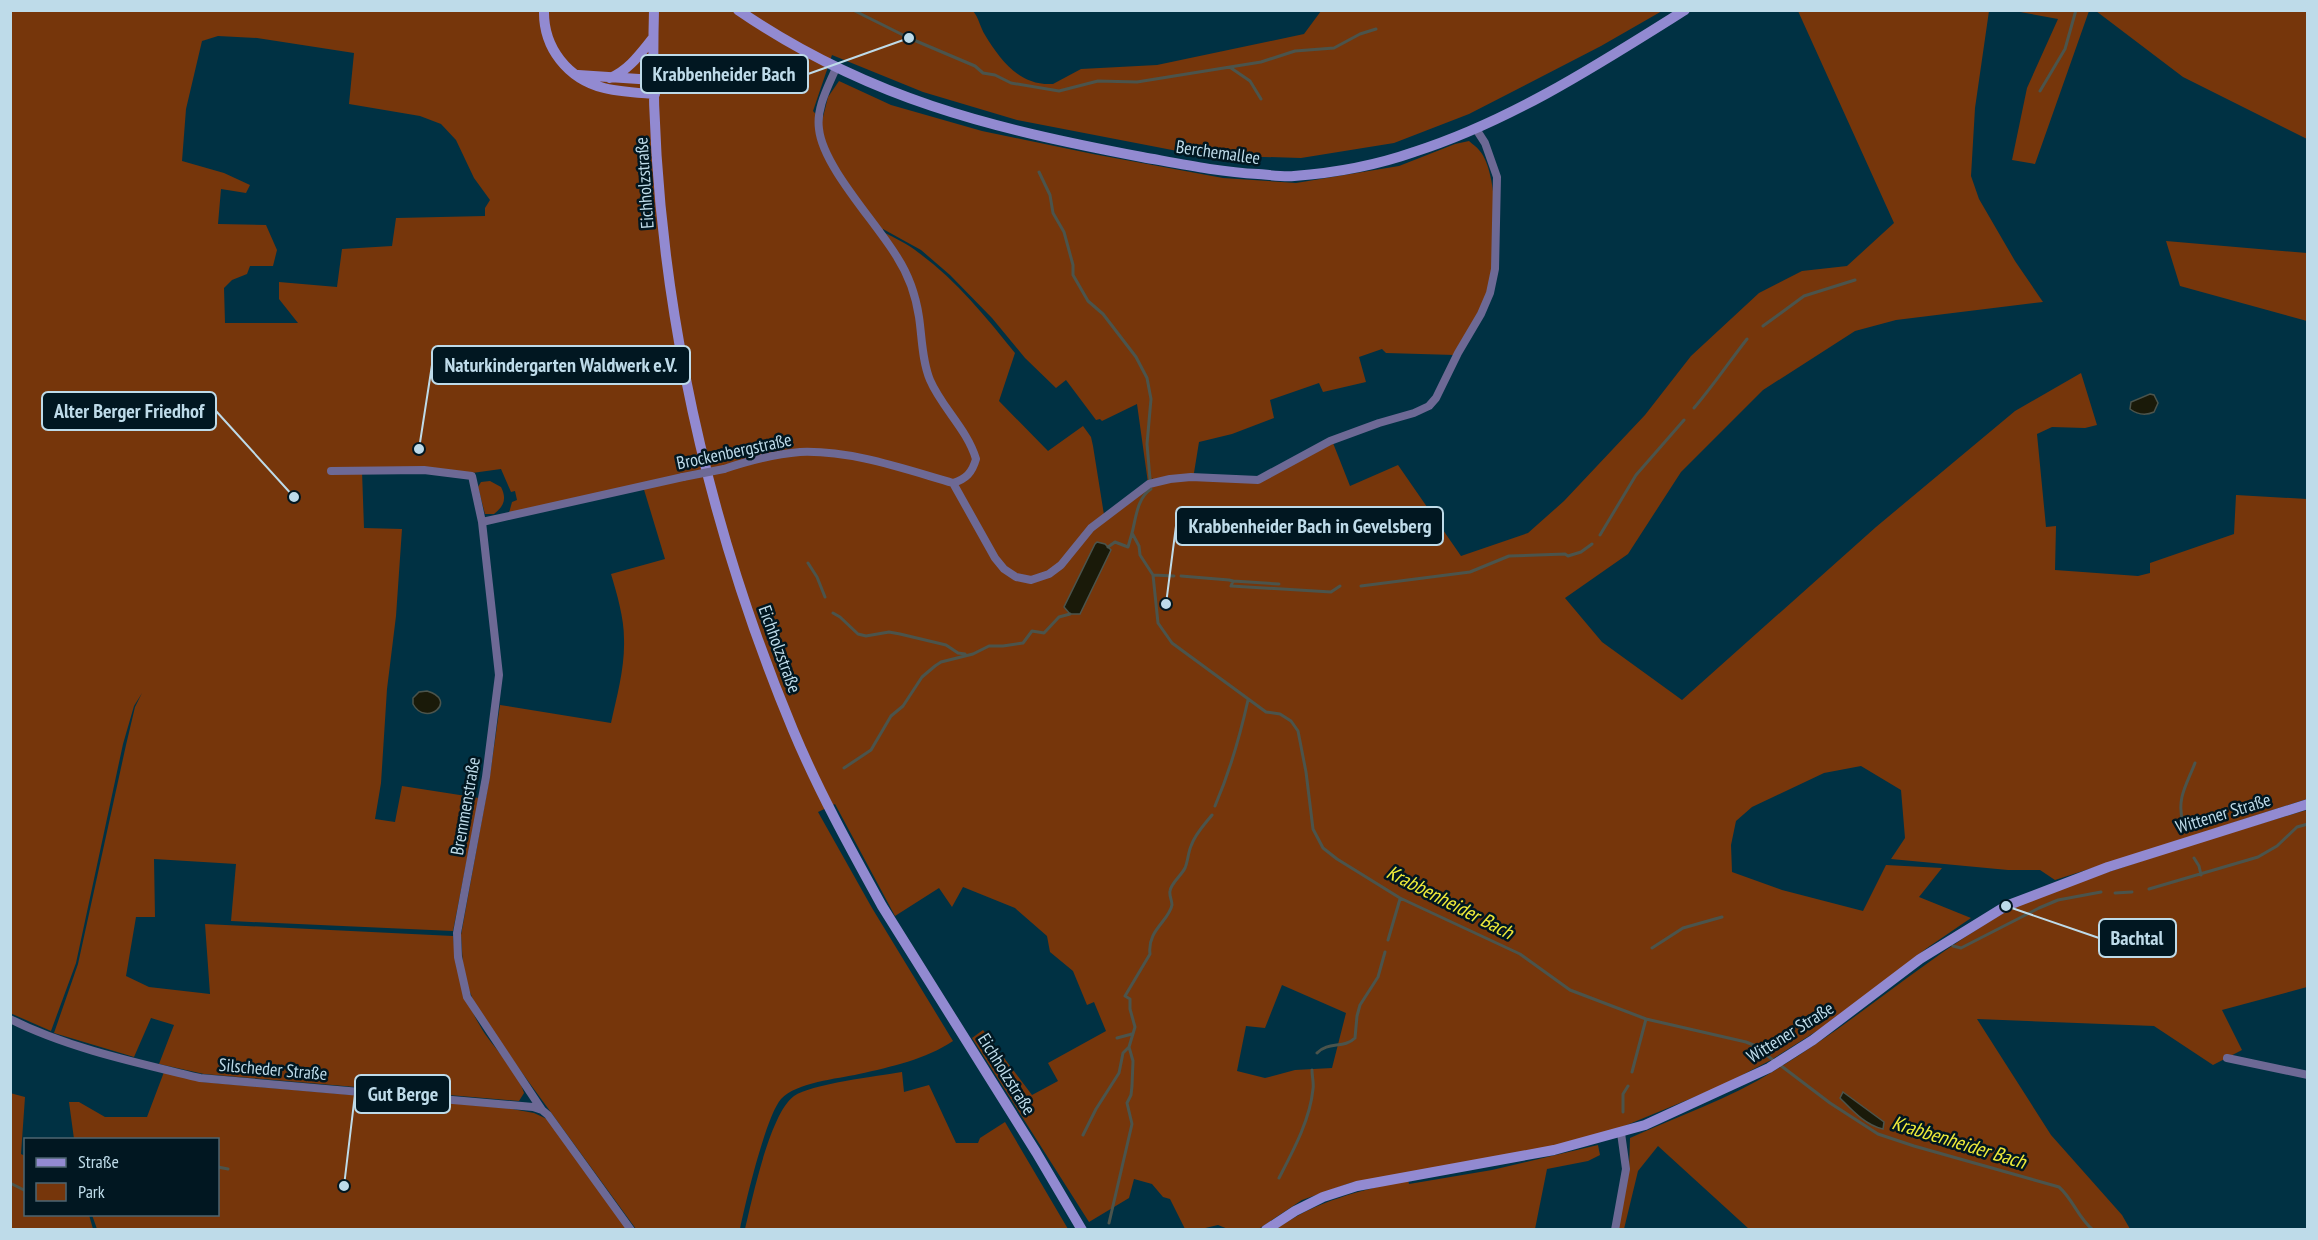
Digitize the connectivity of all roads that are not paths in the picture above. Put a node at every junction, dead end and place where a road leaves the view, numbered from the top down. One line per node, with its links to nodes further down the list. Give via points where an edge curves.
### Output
1 (544, 10): 7 (main road, via 547,38 554,55)
2 (654, 10): 5 (main road, Eichholzstraße)
3 (738, 10): 6 (main road, Berchemallee)
4 (1685, 10): 11 (main road, Berchemallee, via 1562,85)
5 (653, 38): 8 (main road, via 634,61); 9 (main road, Eichholzstraße)
6 (836, 68): 11 (main road, Berchemallee, via 899,96 988,125 1221,172 1293,176 1363,165 1413,153); 13 (street, via 819,112 822,144 831,164 906,274 918,313 929,378 976,459 970,474)
7 (578, 75): 8 (main road); 10 (main road, via 604,88)
8 (610, 78): 9 (main road)
9 (654, 80): 10 (main road, Eichholzstraße)
10 (655, 94): 22 (main road, Eichholzstraße, via 659,183 672,298 690,395 723,527 774,684 819,786 882,906)
11 (1476, 129): 13 (street, via 1497,177 1495,269 1481,314 1429,406 1330,441 1258,480 1191,477 1149,484 1091,528 1061,566 1031,580 1016,577 995,558)
12 (332, 471): 14 (street, Bremmenstraße, via 424,470 472,476)
13 (953, 483): 14 (street, Brockenbergstraße, bridge, via 874,462 799,452)
14 (482, 522): 19 (street, Bremmenstraße, via 499,675 486,777 457,933 458,957 467,997)
15 (2307, 804): 20 (main road, Wittener Straße, via 2108,867 2006,906 1920,959 1813,1040 1769,1068 1673,1114)
16 (10, 1018): 19 (street, Silscheder Straße, via 68,1042 200,1078)
17 (2227, 1058): 18 (street)
18 (2307, 1075)
19 (542, 1110): 21 (street, Bremmenstraße)
20 (1621, 1133): 23 (main road, Wittener Straße, via 1523,1157 1357,1186 1323,1197); 24 (street, via 1626,1169)
21 (631, 1230)
22 (1082, 1230)
23 (1266, 1230)
24 (1616, 1230)

